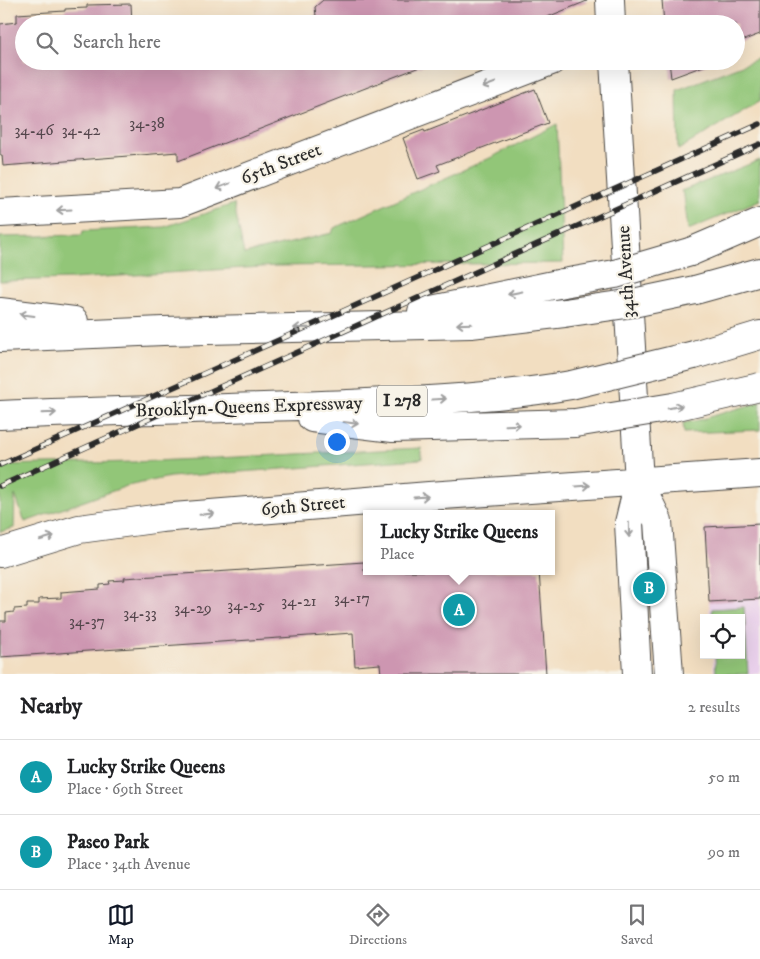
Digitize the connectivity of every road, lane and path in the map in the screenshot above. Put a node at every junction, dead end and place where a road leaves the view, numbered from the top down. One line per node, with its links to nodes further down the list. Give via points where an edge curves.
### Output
1 (610, 0): 2 (main road)
2 (611, 15)
3 (527, 70): 5 (main road, 65th Street, one-way to 5, via 180,203)
4 (615, 70): 17 (main road, 34th Avenue)
5 (0, 214)
6 (760, 222): 9 (main road, one-way to 9, bridge, via 690,252 615,274)
7 (760, 272): 9 (main road, one-way to 9, bridge, via 633,303 471,324)
8 (0, 312): 10 (main road, one-way to 8)
9 (350, 328): 10 (main road, one-way to 10)
10 (163, 331): 12 (main road)
11 (760, 335): 14 (main road, Brooklyn-Queens Expressway / I 278, one-way to 11, bridge, via 520,393 571,385)
12 (0, 338)
13 (760, 387): 14 (main road, one-way to 13, bridge, via 393,428 575,423 673,407)
14 (233, 408): 15 (main road, Brooklyn-Queens Expressway / I 278, one-way to 14)
15 (0, 415)
16 (760, 473): 17 (main road, 69th Street)
17 (638, 482): 18 (main road, 69th Street, one-way to 17, via 79,529 161,518); 19 (main road, 34th Avenue, one-way to 19, via 629,523); 20 (main road, 34th Avenue, via 658,521)
18 (0, 553)
19 (637, 674)
20 (669, 674)

